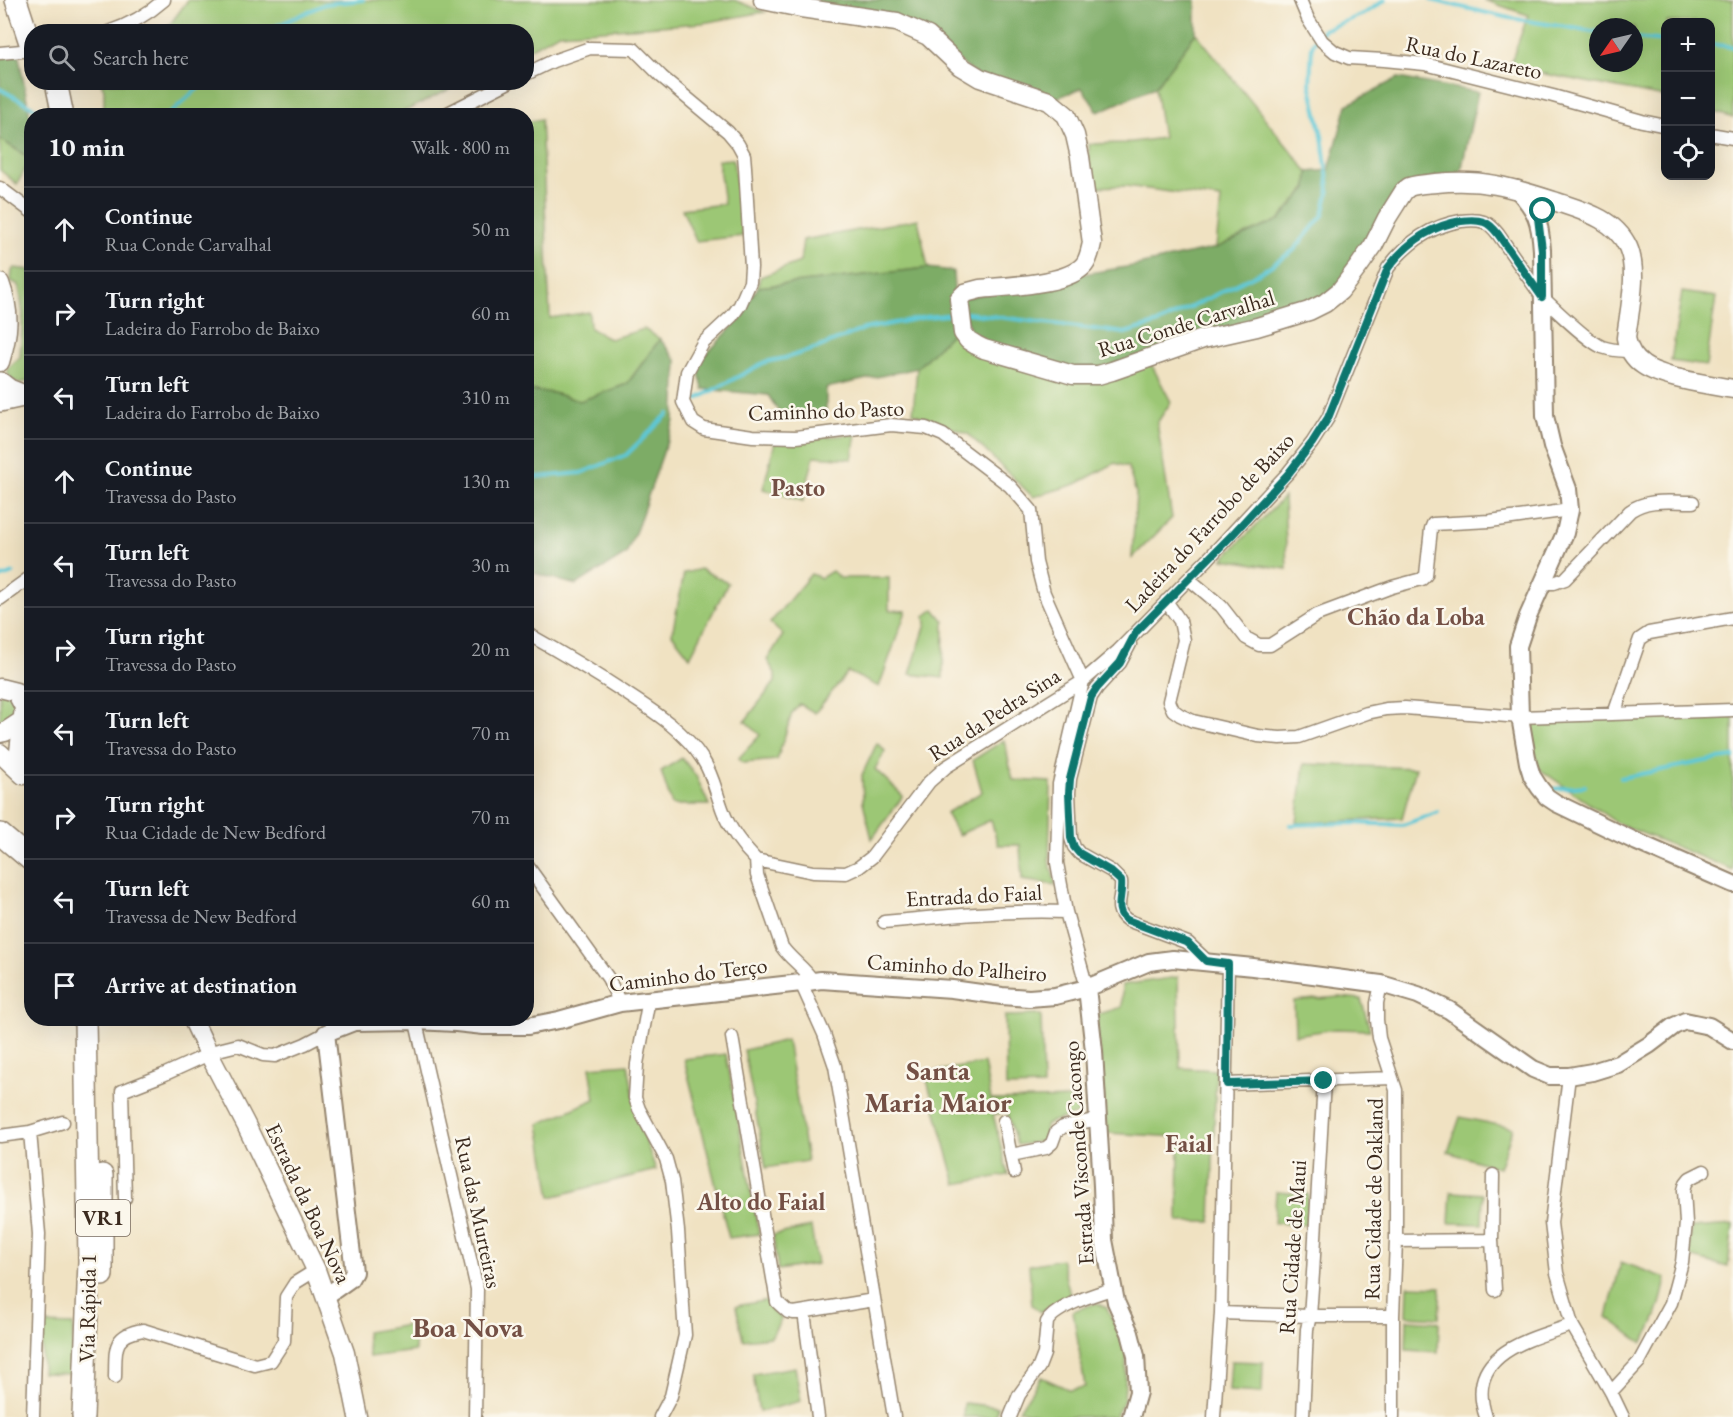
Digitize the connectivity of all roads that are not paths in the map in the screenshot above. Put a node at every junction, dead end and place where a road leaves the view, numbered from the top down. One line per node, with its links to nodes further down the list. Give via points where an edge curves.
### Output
1 (16, 0): 8 (highway)
2 (30, 0): 6 (highway)
3 (164, 0): 7 (street)
4 (763, 0): 22 (main road, Rua Conde Carvalhal, via 906,25 928,36 960,66 980,78 1049,100 1066,115 1080,158 1092,243 1085,264 1071,276 980,289 959,299 963,333 968,340 984,349 1073,375 1112,371 1325,303 1359,266 1409,187 1459,181)
5 (1300, 0): 18 (street, Rua do Lazareto, via 1322,41 1349,58 1425,64)
6 (38, 24)
7 (130, 24)
8 (24, 25)
9 (24, 51): 10 (street)
10 (0, 53)
11 (534, 70): 46 (street, Caminho do Pasto, via 591,48 634,49 728,132 744,156 750,282 736,310 703,343 690,365 683,402 693,422 704,429 753,436 796,437 891,425 926,428 943,435 1010,486 1031,510 1036,562 1044,593)
12 (43, 90): 15 (highway)
13 (58, 90): 16 (highway)
14 (493, 90): 17 (street)
15 (46, 108)
16 (61, 108)
17 (458, 108)
18 (1661, 125)
19 (1715, 135): 20 (street)
20 (1733, 138)
21 (0, 188): 24 (street)
22 (1517, 189): 23 (main road); 25 (street)
23 (1556, 202): 25 (street); 28 (main road, via 1603,219 1628,248 1633,269 1626,338)
24 (24, 206)
25 (1538, 218): 27 (street)
26 (0, 283): 29 (main road, via 7,303 8,334)
27 (1542, 297): 28 (street, via 1598,346); 36 (street, via 1545,416 1568,489); 37 (street, Ladeira do Farrobo de Baixo, via 1498,234 1484,222 1447,224 1405,248 1388,268 1328,418 1312,443)
28 (1630, 351): 31 (main road, via 1643,365 1659,373)
29 (0, 362)
30 (0, 383): 32 (highway)
31 (1733, 389)
32 (24, 394)
33 (24, 396): 34 (highway)
34 (0, 401)
35 (1693, 502): 39 (street, via 1649,502 1638,506 1565,579)
36 (1570, 510): 37 (street, via 1433,524 1426,576 1422,579 1317,615 1270,645 1259,645 1246,638 1221,606); 39 (street)
37 (1189, 579): 41 (street, Ladeira do Farrobo de Baixo)
38 (24, 582): 40 (street)
39 (1544, 583): 51 (street, via 1518,646)
40 (0, 599)
41 (1166, 601): 43 (street, Ladeira do Farrobo de Baixo); 51 (street, via 1180,621 1184,639 1169,701 1173,710 1193,721 1280,738 1299,737 1386,709)
42 (1733, 618): 50 (street, via 1649,633 1640,639)
43 (1136, 632): 46 (street, Ladeira do Farrobo de Baixo); 62 (street, via 1120,663 1091,697 1070,779 1071,838 1079,853 1121,881 1122,916 1188,943)
44 (534, 638): 57 (street, via 665,719 685,738 711,773 728,823)
45 (0, 679): 47 (main road)
46 (1083, 681): 57 (street, Rua da Pedra Sina, via 946,767 929,782 860,867 846,873 813,872); 60 (street, via 1059,784 1057,863)
47 (24, 685)
48 (0, 688): 52 (main road, via 16,692 22,700)
49 (1733, 710): 50 (street)
50 (1614, 714): 51 (street)
51 (1520, 717): 59 (street, via 1532,776 1547,798)
52 (23, 720): 53 (main road); 54 (main road)
53 (0, 733)
54 (18, 761)
55 (0, 834): 56 (highway)
56 (24, 854)
57 (756, 860): 64 (street, via 757,875 782,947 808,973)
58 (534, 875): 68 (street, via 608,978)
59 (1733, 884)
60 (1066, 912): 61 (street, Entrada do Faial, via 987,912); 66 (street)
61 (884, 922)
62 (1206, 961): 63 (street, Caminho do Palheiro); 66 (street, Caminho do Palheiro, via 1149,962)
63 (1228, 964): 65 (street, Caminho do Palheiro); 83 (street)
64 (807, 982): 66 (street, Caminho do Palheiro, via 831,980 1029,998); 67 (street, Caminho do Terço); 101 (street, via 835,1066)
65 (1382, 984): 80 (street, Caminho do Palheiro, via 1449,1010 1533,1069 1550,1076); 81 (street, Rua Cidade de Oakland, via 1377,1020)
66 (1087, 988): 85 (street, Estrada Visconde Cacongo)
67 (649, 999): 68 (street, Caminho do Terço); 114 (street, via 635,1098 666,1159 672,1181 685,1335 671,1396)
68 (620, 1003): 69 (street, Caminho do Terço)
69 (534, 1025)
70 (76, 1026): 84 (highway)
71 (85, 1026): 84 (highway, Via Rápida 1 / VR1)
72 (99, 1026): 111 (highway, Via Rápida 1 / VR1, via 103,1246)
73 (196, 1026): 79 (main road, Estrada da Boa Nova)
74 (344, 1026): 76 (street, Caminho do Terço)
75 (417, 1026): 113 (street, Rua das Murteiras, via 477,1288)
76 (326, 1033): 79 (street, Caminho do Terço, via 275,1056 238,1045); 100 (street, via 354,1272 350,1280)
77 (732, 1037): 102 (street, via 777,1302 788,1312)
78 (1733, 1041): 80 (street, Caminho do Palheiro, via 1709,1026 1685,1021 1617,1064)
79 (209, 1054): 94 (street, Caminho do Terço, via 122,1091); 97 (main road, Estrada da Boa Nova)
80 (1569, 1076): 106 (street, via 1551,1224 1557,1273)
81 (1392, 1078): 82 (street); 95 (street, Rua Cidade de Oakland, via 1396,1090)
82 (1324, 1081): 83 (street); 104 (street, Rua Cidade de Maui)
83 (1227, 1084): 103 (street)
84 (87, 1093): 110 (highway, Via Rápida 1 / VR1, via 89,1261)
85 (1098, 1119): 90 (street, via 1063,1127 1046,1148); 98 (street, Estrada Visconde Cacongo, via 1104,1239)
86 (1004, 1121): 90 (street)
87 (63, 1122): 88 (street)
88 (30, 1132): 89 (street); 109 (street, via 39,1234)
89 (0, 1136)
90 (1011, 1155): 92 (street)
91 (1704, 1171): 108 (street, via 1690,1178 1684,1190 1682,1262 1671,1304 1639,1362)
92 (1014, 1172)
93 (1493, 1175): 96 (street)
94 (125, 1198)
95 (1396, 1240): 96 (street); 105 (street, Rua Cidade de Oakland)
96 (1492, 1240): 99 (street)
97 (316, 1270): 100 (main road, Estrada da Boa Nova); 107 (street, via 295,1283 286,1297 284,1341 271,1361 255,1365 142,1330 130,1332 116,1346)
98 (1112, 1289): 117 (street, via 1049,1318 1039,1367 1019,1395); 118 (street, Estrada Visconde Cacongo, via 1137,1356 1138,1392)
99 (1495, 1290)
100 (326, 1296): 112 (main road, Estrada da Boa Nova, via 345,1353)
101 (874, 1300): 102 (street); 116 (street)
102 (804, 1312): 115 (street)
103 (1221, 1313): 104 (street); 119 (street)
104 (1310, 1316): 105 (street); 120 (street, Rua Cidade de Maui)
105 (1393, 1316): 121 (street, Rua Cidade de Oakland)
106 (1572, 1325): 108 (street); 122 (street, via 1503,1352 1483,1380)
107 (115, 1377)
108 (1611, 1392): 123 (street)
109 (33, 1417)
110 (83, 1417)
111 (98, 1417)
112 (357, 1417)
113 (475, 1417)
114 (660, 1417)
115 (818, 1417)
116 (894, 1417)
117 (1010, 1417)
118 (1131, 1417)
119 (1214, 1417)
120 (1303, 1417)
121 (1393, 1417)
122 (1486, 1417)
123 (1623, 1417)

